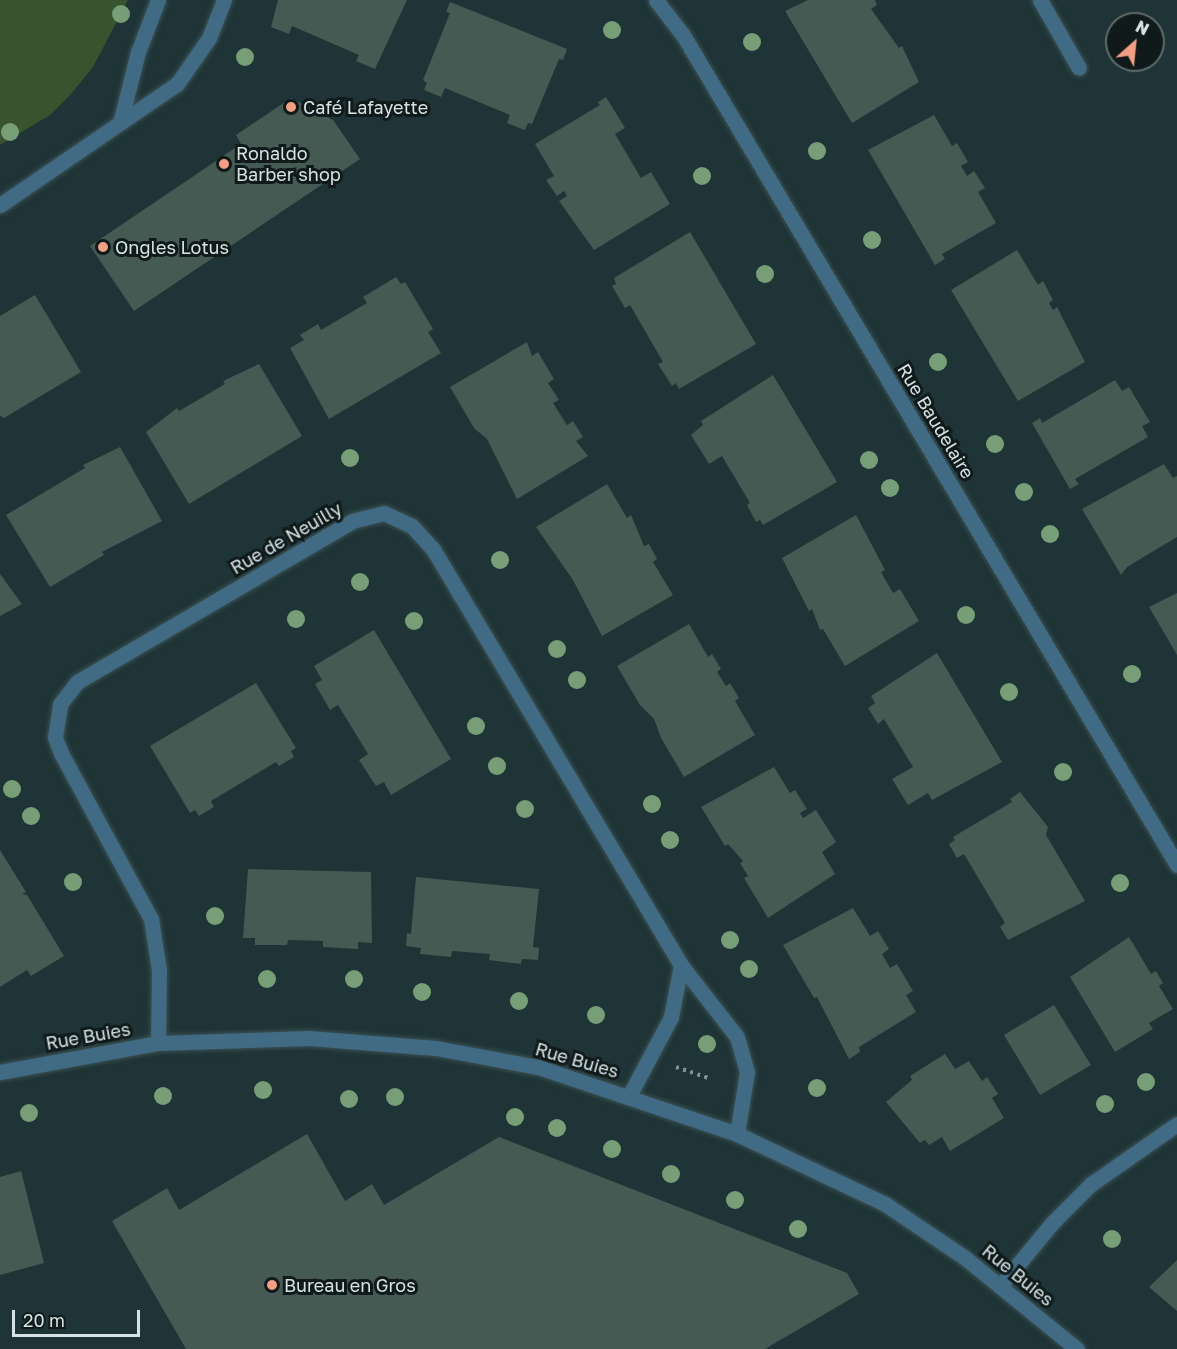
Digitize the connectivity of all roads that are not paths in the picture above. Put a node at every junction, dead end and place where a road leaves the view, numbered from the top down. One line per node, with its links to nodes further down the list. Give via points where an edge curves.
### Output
1 (158, 0): 6 (street, via 138,52)
2 (224, 0): 6 (street, via 209,38 177,84 152,104)
3 (656, 0): 8 (street, Rue Baudelaire, via 689,45)
4 (1040, 0): 5 (street)
5 (1079, 68)
6 (121, 119): 7 (street, via 72,159)
7 (0, 205)
8 (1177, 864)
9 (681, 965): 10 (street, Rue de Neuilly, via 433,549 399,518 370,514 77,682 60,704 55,738 61,753 151,920 159,970); 12 (street, via 671,1017); 14 (street, Rue de Neuilly, via 737,1037 744,1054 747,1072)
10 (159, 1043): 11 (street, Rue Buies); 12 (street, Rue Buies, via 309,1038 436,1048 538,1067)
11 (0, 1072)
12 (629, 1096): 14 (street, Rue Buies)
13 (1177, 1124): 15 (street, via 1092,1184 1053,1222)
14 (737, 1134): 15 (street, Rue Buies, via 885,1204 925,1228)
15 (1001, 1285): 16 (street, Rue Buies)
16 (1077, 1349)

